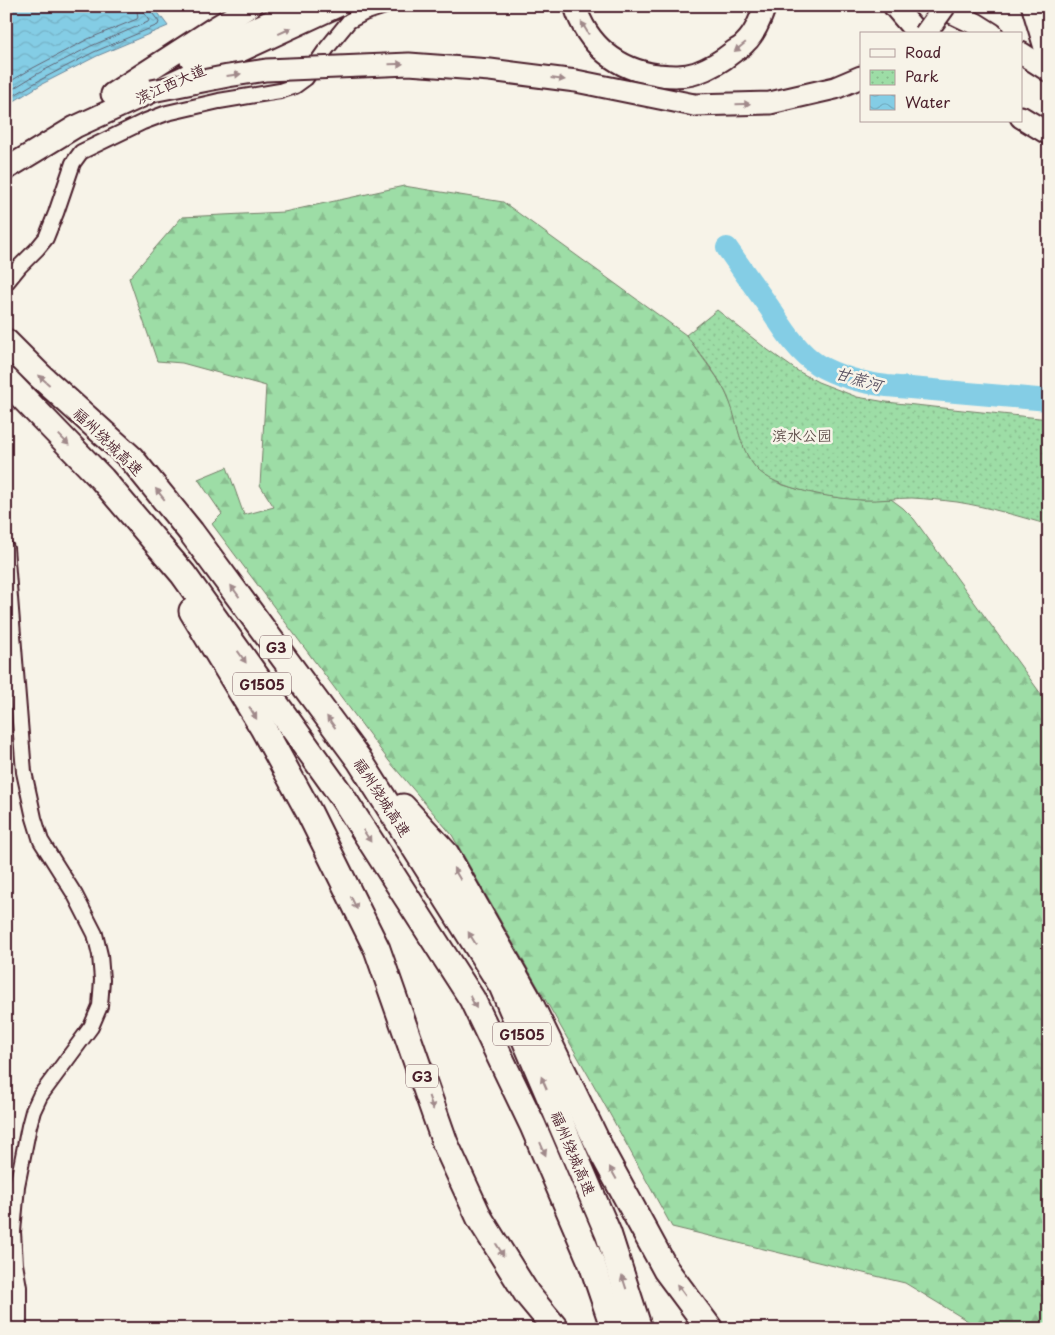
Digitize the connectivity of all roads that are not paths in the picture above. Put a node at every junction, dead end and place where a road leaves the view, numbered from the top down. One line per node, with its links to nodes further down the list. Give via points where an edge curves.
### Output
1 (251, 6): 19 (main road)
2 (304, 6): 19 (main road, 滨江西大道)
3 (338, 6): 18 (main road, 滨江西大道, one-way to 3, bridge)
4 (385, 6): 24 (street, via 349,21 306,78 295,86 161,115 81,152 73,163 46,238)
5 (575, 6): 6 (main road, one-way to 5, via 746,43 720,62 696,73 674,77 644,73 607,54 588,34)
6 (765, 6)
7 (894, 6): 11 (main road)
8 (939, 6): 13 (main road)
9 (944, 6): 12 (main road, bridge)
10 (1034, 8): 15 (main road)
11 (916, 32)
12 (925, 32)
13 (989, 32)
14 (1022, 54): 16 (main road)
15 (1049, 63)
16 (1049, 71)
17 (860, 76): 18 (main road, one-way to 17, bridge, via 266,70 409,64 576,81 694,105 770,103 835,88)
18 (152, 91): 23 (main road, 滨江西大道, via 75,127)
19 (112, 94): 22 (main road, 滨江西大道, via 50,126)
20 (1022, 118): 21 (main road)
21 (1049, 134)
22 (6, 154)
23 (6, 169)
24 (6, 284)
25 (6, 342): 29 (highway, 福州绕城高速 / G3, one-way to 25, via 191,532 131,458)
26 (6, 380): 28 (highway, 福州绕城高速 / G1505, one-way to 28, via 102,479)
27 (6, 548): 30 (street, via 24,772 30,802 41,841 95,934 102,980 100,1006 91,1027 40,1096 28,1126 13,1232 19,1287)
28 (178, 578): 31 (highway, G3, one-way to 31, via 309,812 377,949 446,1143 480,1219 527,1294); 32 (highway, 福州绕城高速 / G1505, one-way to 32, via 341,795 472,999 533,1126 592,1264)
29 (360, 762): 33 (highway, 福州绕城高速 / G1505, one-way to 29, via 608,1233 502,986); 34 (highway, G3, one-way to 29, via 666,1270 604,1156 527,997 446,854)
30 (18, 1329)
31 (556, 1329)
32 (614, 1329)
33 (639, 1329)
34 (710, 1329)

